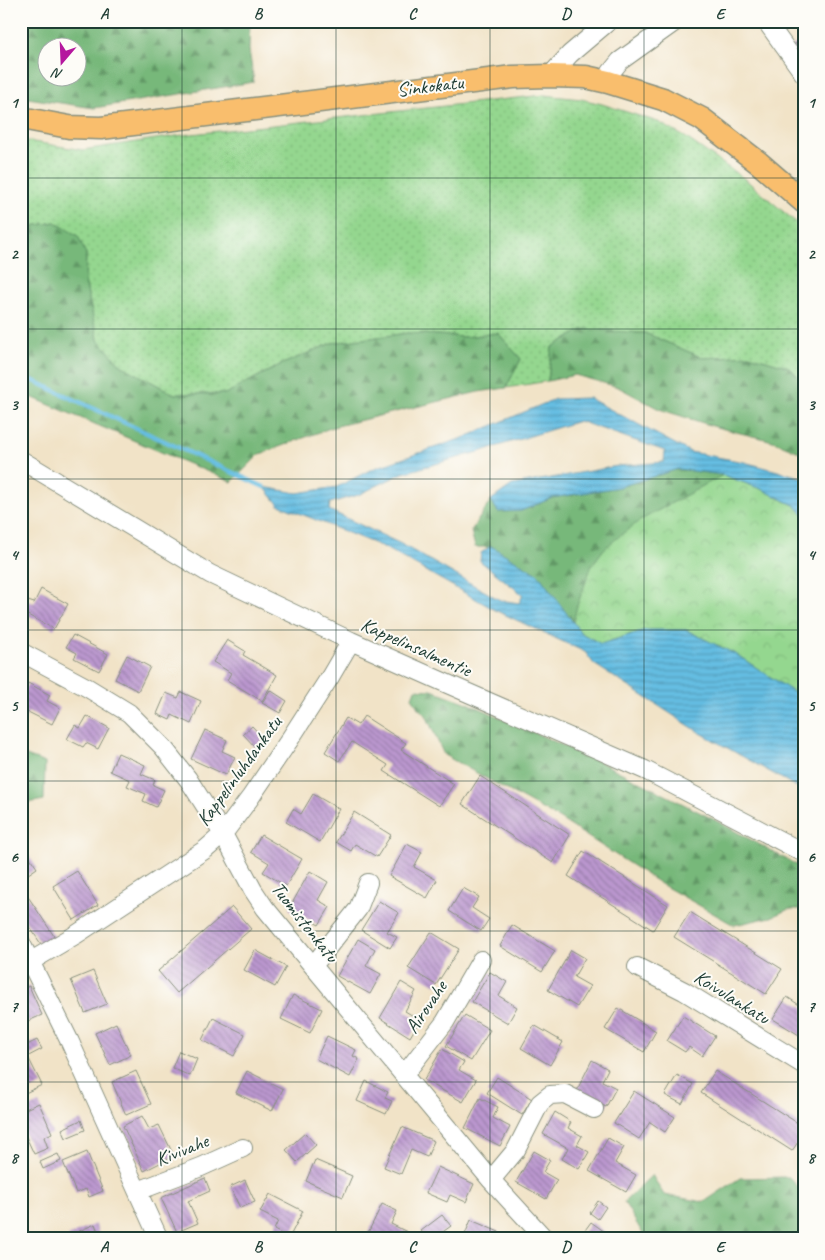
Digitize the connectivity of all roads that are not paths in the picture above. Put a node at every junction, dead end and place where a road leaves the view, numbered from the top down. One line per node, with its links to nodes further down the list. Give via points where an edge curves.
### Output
1 (609, 21): 5 (street)
2 (676, 21): 6 (street, via 620,61)
3 (766, 21): 4 (street)
4 (804, 74)
5 (550, 76): 6 (main road, Sinkokatu); 7 (main road, Sinkokatu, via 470,81 101,128 69,127)
6 (608, 82): 8 (main road, Sinkokatu, via 663,99 702,119)
7 (21, 118)
8 (804, 202)
9 (21, 460): 10 (street, Kappelinsalmentie, via 210,574)
10 (351, 641): 12 (street, Kappelinluhdankatu, via 288,742); 13 (street, Kappelinsalmentie, via 645,770)
11 (21, 652): 12 (street, Tuomistonkatu, via 129,713 163,747 188,779)
12 (223, 834): 17 (street, Kappelinluhdankatu, via 206,849); 18 (street, Tuomistonkatu, via 265,908)
13 (804, 854)
14 (368, 883): 18 (street, via 358,909)
15 (21, 943): 17 (street)
16 (481, 960): 21 (street, Airovahe, via 445,1022)
17 (26, 965): 25 (street, via 70,1042)
18 (312, 966): 21 (street, Tuomistonkatu)
19 (636, 967): 20 (street, Koivulankatu, via 684,991)
20 (804, 1065)
21 (404, 1075): 24 (street, Tuomistonkatu)
22 (594, 1109): 24 (street, via 565,1094 550,1095 540,1103 516,1150)
23 (243, 1148): 25 (street, Kivivahe)
24 (492, 1180): 27 (street, Tuomistonkatu)
25 (138, 1191): 26 (street)
26 (159, 1239)
27 (545, 1239)

